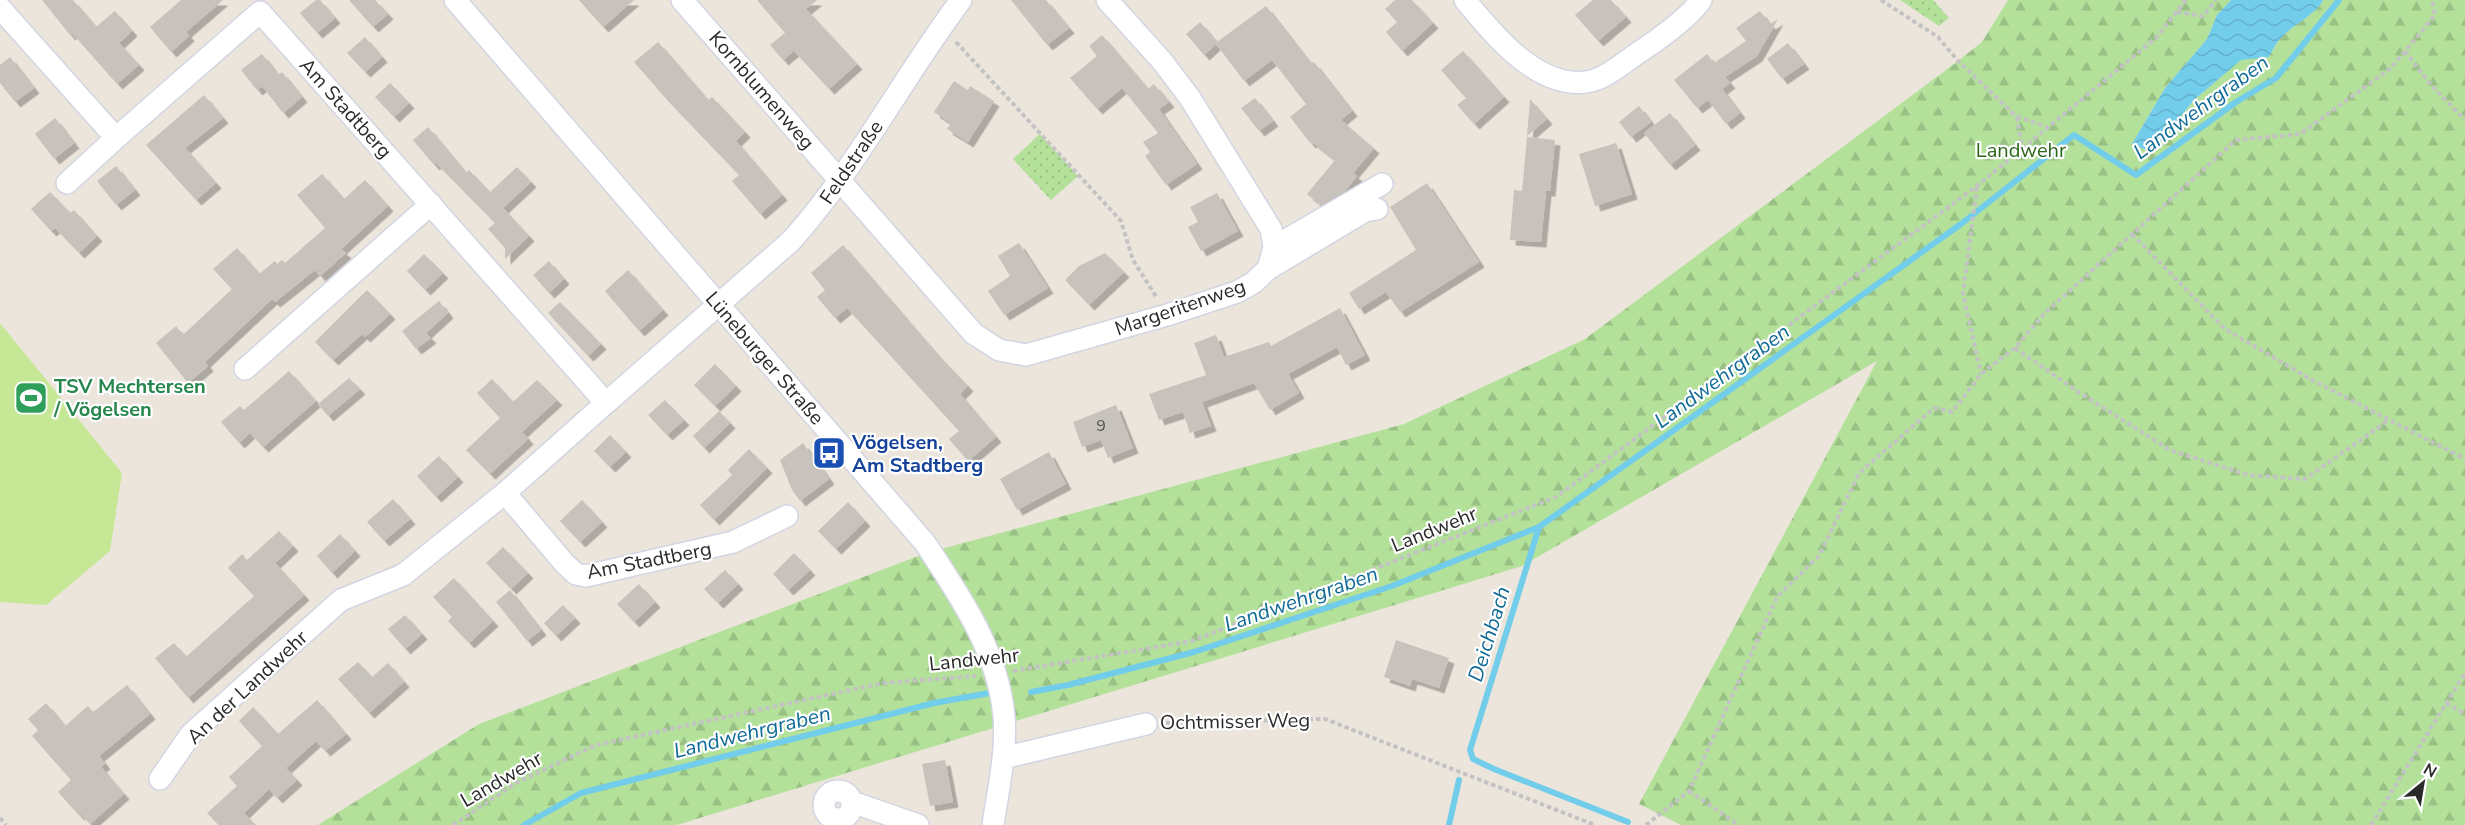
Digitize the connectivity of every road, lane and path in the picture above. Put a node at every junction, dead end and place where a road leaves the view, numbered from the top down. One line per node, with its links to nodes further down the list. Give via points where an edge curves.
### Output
1 (455, 0): 30 (street, Lüneburger Straße)
2 (682, 0): 21 (street, Kornblumenweg)
3 (961, 0): 14 (street, Feldstraße)
4 (1107, 0): 28 (street, via 1190,98 1271,229)
5 (1465, 0): 6 (street, via 1522,61 1562,82 1587,82 1608,73 1654,42)
6 (1701, 0)
7 (1881, 0): 16 (path, via 1938,37)
8 (2186, 0): 13 (path, Landwehr)
9 (2216, 0): 13 (path, via 2203,16)
10 (2432, 0): 15 (path, via 2434,15)
11 (266, 6): 19 (street, Am Stadtberg); 25 (street, Am Stadtberg)
12 (0, 8): 19 (street)
13 (2177, 12): 18 (path, Landwehr, via 2156,38)
14 (941, 26): 21 (street, Feldstraße); 31 (path, via 1121,221 1133,260)
15 (2405, 51): 17 (path); 27 (path, via 2391,68 2300,134 2236,140)
16 (2016, 116): 18 (path); 20 (path)
17 (2465, 120)
18 (2047, 127): 20 (path, Landwehr)
19 (116, 138): 22 (street, Am Stadtberg)
20 (2022, 148): 24 (path, Landwehr)
21 (841, 180): 30 (street, Feldstraße, via 791,241); 31 (street, Margeritenweg, via 974,334 999,350 1026,355)
22 (68, 183)
23 (1382, 184): 28 (street)
24 (1977, 186): 34 (path, via 1963,293); 41 (path, Landwehr, via 1556,497 1192,641)
25 (431, 204): 33 (street); 35 (street, Am Stadtberg)
26 (1377, 209): 29 (street, via 1365,211)
27 (2132, 234): 32 (path, via 2044,314); 36 (path, via 2225,329)
28 (1274, 247): 29 (street, Margeritenweg)
29 (1268, 269): 31 (street, Margeritenweg, via 1237,292)
30 (719, 305): 35 (street); 41 (street, Lüneburger Straße, via 925,543 981,635)
31 (1167, 315)
32 (2015, 348): 34 (path); 36 (path, via 2170,450 2248,475 2305,478)
33 (244, 369)
34 (1981, 374): 47 (path, via 1952,411 1934,408 1858,473 1819,556 1777,597)
35 (606, 403): 38 (street)
36 (2389, 420): 37 (path)
37 (2465, 459)
38 (505, 493): 39 (street, Am Stadtberg, via 565,564 576,574 586,576 733,542); 46 (street, An der Landwehr, via 403,575 341,600 191,734)
39 (787, 516)
40 (2465, 673): 42 (path)
41 (996, 674): 45 (street, Lüneburger Straße, via 1004,716); 51 (path, Landwehr, via 883,683 596,746 518,782)
42 (2446, 703): 43 (path); 57 (path)
43 (2465, 714)
44 (1146, 723): 45 (street, Ochtmisser Weg); 54 (path, Ochtmisser Weg, via 1325,719)
45 (1003, 758): 53 (street, Lüneburger Straße)
46 (160, 779)
47 (1689, 791): 55 (path); 56 (path)
48 (852, 802): 52 (street)
49 (0, 818): 50 (path)
50 (6, 825)
51 (453, 825)
52 (918, 825)
53 (993, 825)
54 (1595, 825)
55 (1646, 825)
56 (1739, 825)
57 (2371, 825)

